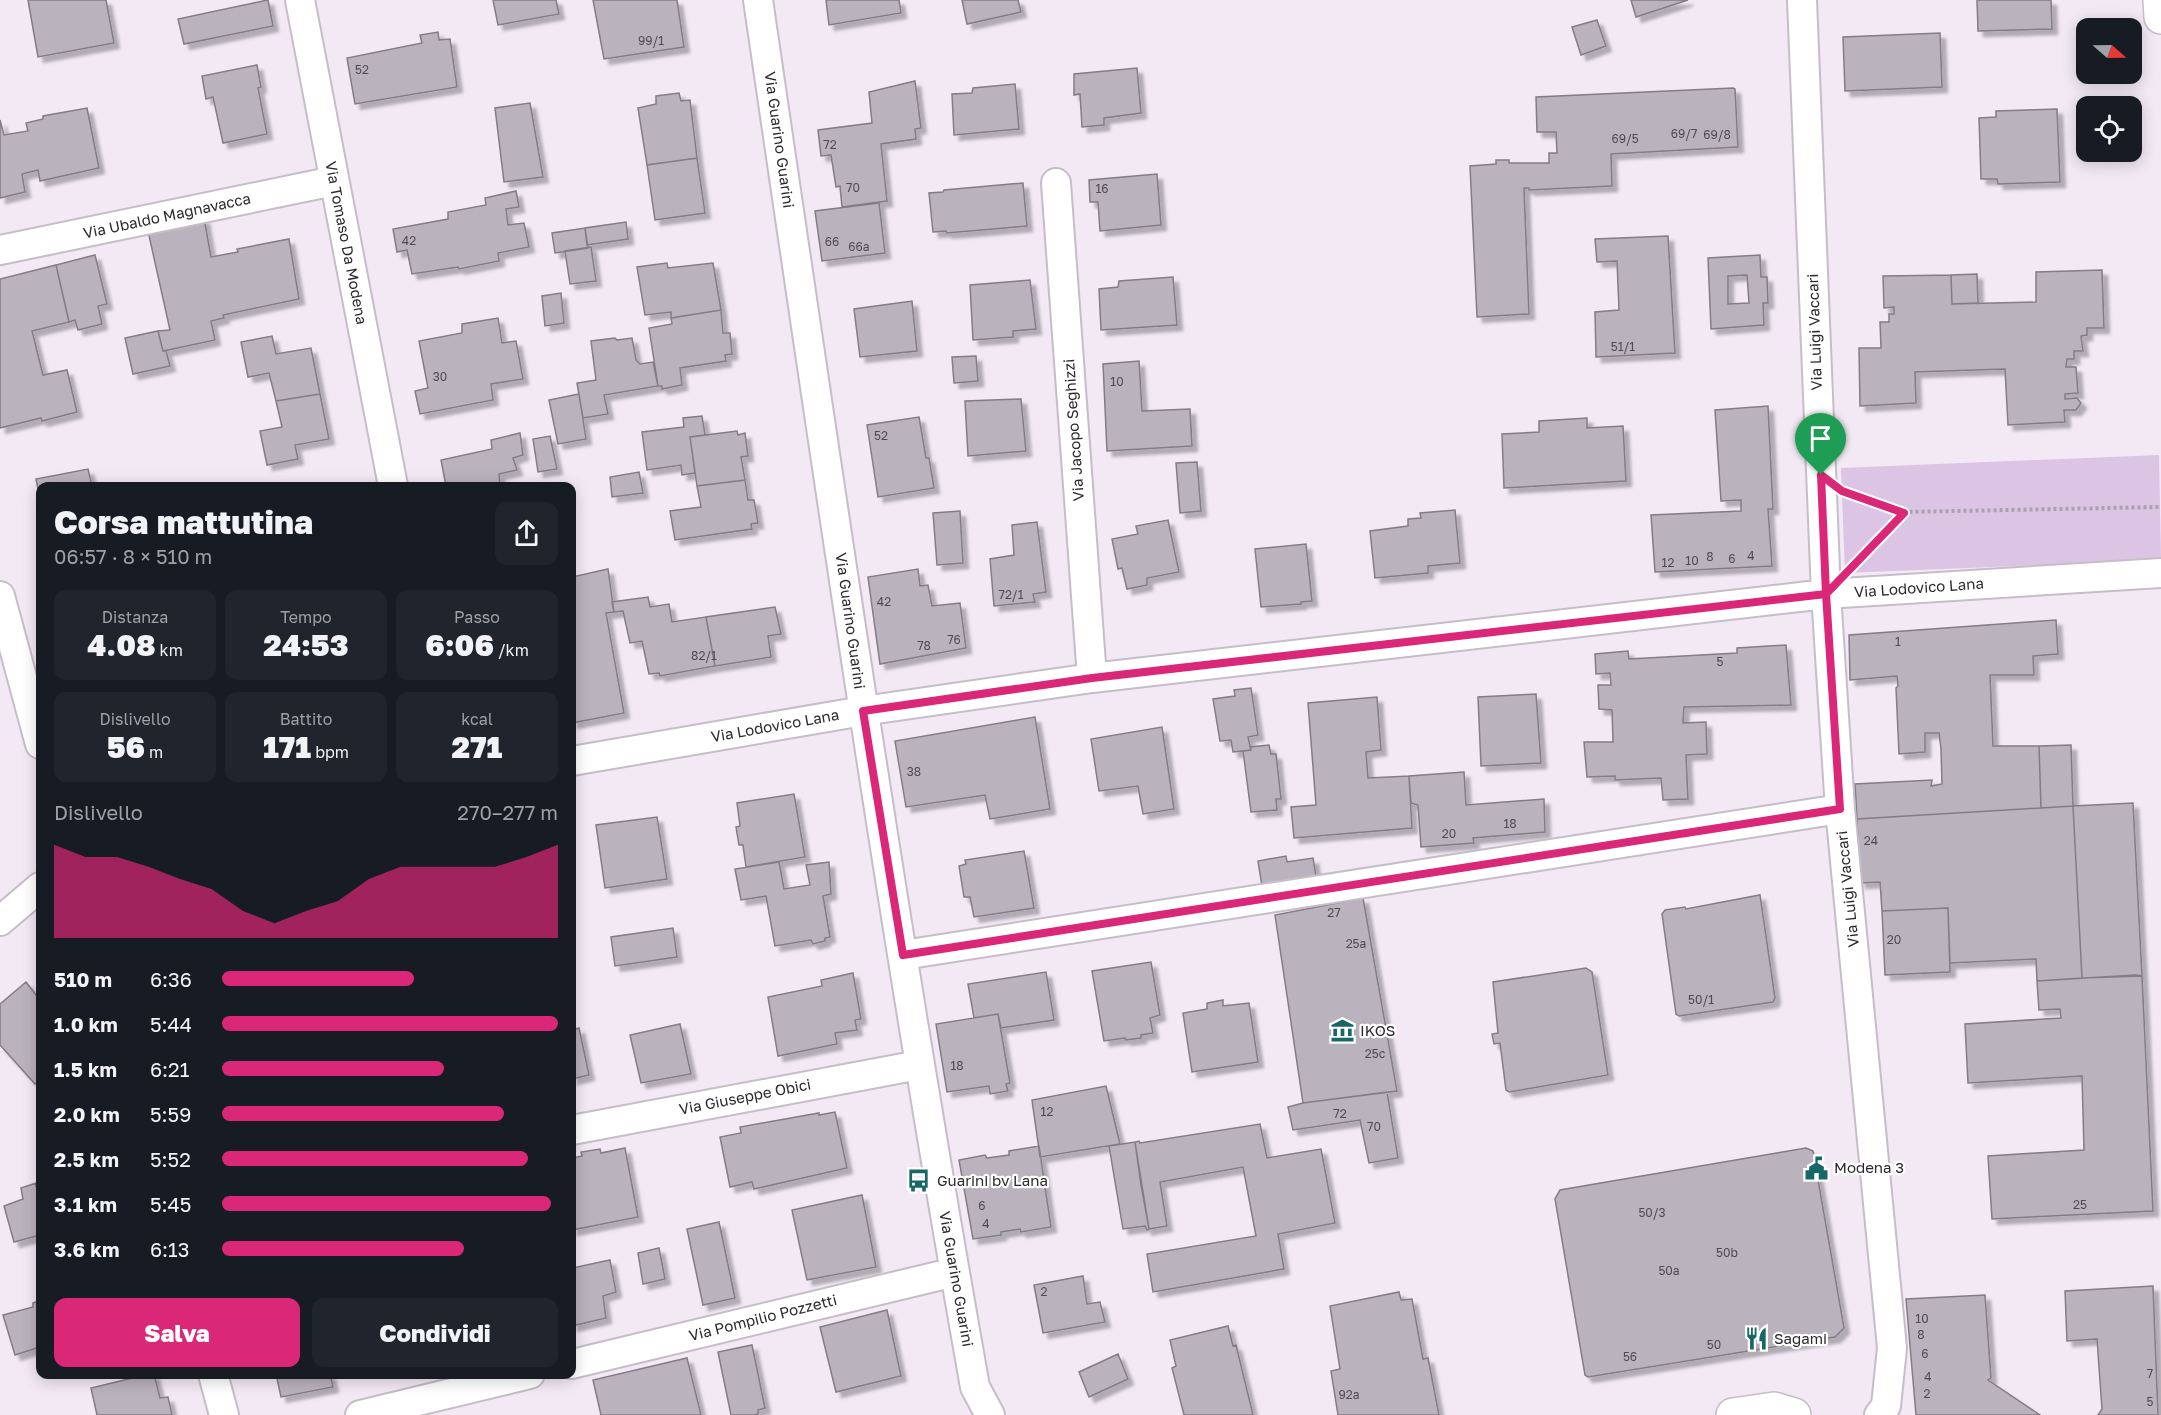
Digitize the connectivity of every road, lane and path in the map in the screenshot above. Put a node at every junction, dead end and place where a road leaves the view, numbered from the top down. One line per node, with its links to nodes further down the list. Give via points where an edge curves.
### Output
1 (300, 0): 6 (street, Via Tomaso Da Modena)
2 (758, 0): 17 (street, Via Guarino Guarini)
3 (1802, 0): 9 (street, Via Luigi Vaccari)
4 (2160, 0): 5 (street)
5 (2161, 16)
6 (334, 182): 8 (street, Via Ubaldo Magnavacca); 10 (street, Via Tomaso Da Modena)
7 (1056, 183): 16 (street, Via Jacopo Seghizzi)
8 (0, 250)
9 (1821, 475): 12 (path, via 1842,491); 14 (street, Via Luigi Vaccari)
10 (392, 482)
11 (2161, 507): 12 (path)
12 (1904, 513): 14 (path)
13 (2161, 573): 14 (street, Via Lodovico Lana)
14 (1826, 594): 16 (street, Via Lodovico Lana); 20 (street, Via Luigi Vaccari)
15 (0, 596): 18 (street)
16 (1092, 678): 17 (street, Via Lodovico Lana)
17 (863, 711): 19 (street, Via Lodovico Lana); 23 (street, Via Guarino Guarini)
18 (36, 729)
19 (576, 760)
20 (1840, 809): 23 (street); 35 (street, Via Luigi Vaccari, via 1893,1347 1886,1406)
21 (36, 890): 22 (street)
22 (0, 921)
23 (903, 955): 24 (street, Via Guarino Guarini)
24 (919, 1065): 25 (street, Via Giuseppe Obici); 26 (street, Via Guarino Guarini)
25 (576, 1129)
26 (955, 1272): 27 (street, Via Pompilio Pozzetti); 32 (street, Via Guarino Guarini, via 975,1387)
27 (576, 1363)
28 (214, 1379): 30 (street)
29 (509, 1379): 31 (street)
30 (224, 1415)
31 (360, 1415)
32 (990, 1415)
33 (1733, 1415): 34 (street, via 1774,1409)
34 (1794, 1415)
35 (1879, 1415)

